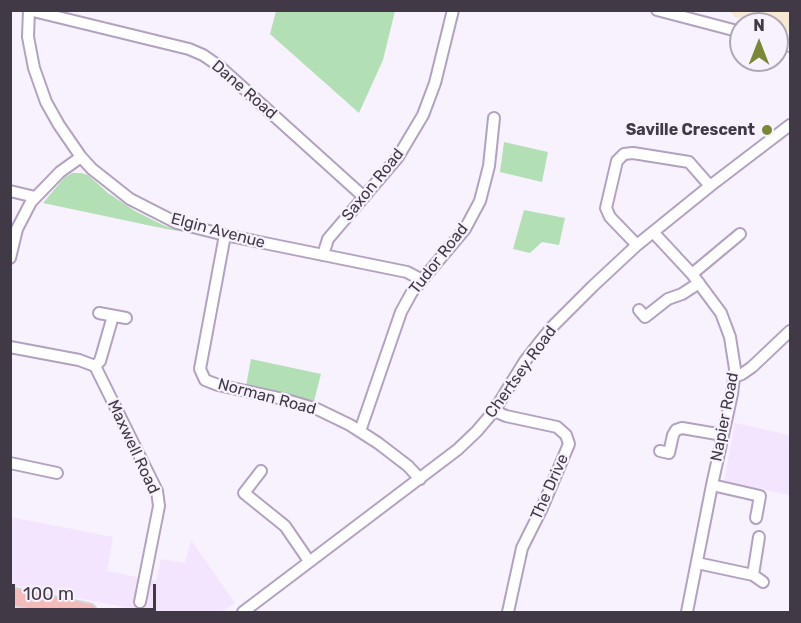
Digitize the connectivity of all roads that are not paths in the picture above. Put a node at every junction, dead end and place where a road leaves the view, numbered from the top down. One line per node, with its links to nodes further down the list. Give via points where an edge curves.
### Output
1 (29, 10): 7 (street, Elgin Avenue, via 28,37 46,102); 11 (street, Dane Road, via 203,55)
2 (453, 10): 11 (street, Saxon Road, via 423,115 398,157)
3 (657, 10): 4 (street)
4 (729, 29)
5 (494, 118): 19 (street, Tudor Road, via 489,166 480,201 465,229)
6 (790, 125): 8 (street, Chertsey Road)
7 (81, 157): 10 (street); 14 (street, Elgin Avenue, via 130,199 177,223)
8 (710, 186): 12 (street, Chertsey Road); 15 (street, via 689,162 624,154 617,160 606,208)
9 (10, 191): 10 (street)
10 (35, 197): 17 (street, via 17,229)
11 (364, 197): 16 (street, Saxon Road, via 328,239)
12 (653, 232): 15 (street, Chertsey Road); 18 (street, Napier Road)
13 (740, 234): 18 (street)
14 (225, 236): 16 (street, Elgin Avenue); 29 (street, Norman Road, via 200,369 205,380 317,409)
15 (637, 245): 28 (street, Chertsey Road, via 553,326 525,361)
16 (323, 255): 19 (street, Elgin Avenue, via 407,272)
17 (10, 258)
18 (695, 278): 20 (street, via 682,294 668,299 645,317); 27 (street, Napier Road, via 721,313 730,337)
19 (422, 280): 29 (street, Tudor Road, via 401,312)
20 (639, 310)
21 (99, 313): 22 (street)
22 (113, 316): 23 (street); 26 (street, via 100,361)
23 (126, 318)
24 (790, 331): 27 (street, via 752,368)
25 (10, 346): 26 (street)
26 (95, 366): 44 (street, Maxwell Road, via 157,491 159,506)
27 (734, 377): 30 (street, Napier Road)
28 (494, 411): 35 (street, Chertsey Road, via 457,450); 47 (street, The Drive, via 557,428 569,444 522,548)
29 (360, 431): 35 (street, Norman Road)
30 (723, 435): 31 (street, via 682,428 673,435 669,453); 36 (street, Napier Road)
31 (660, 451)
32 (10, 463): 34 (street)
33 (261, 471): 39 (street, via 244,493 285,526)
34 (57, 473)
35 (420, 479): 39 (street, Chertsey Road)
36 (712, 484): 37 (street, Napier Road, via 760,496); 40 (street, Napier Road)
37 (756, 518)
38 (759, 537): 41 (street)
39 (309, 561): 46 (street, Chertsey Road)
40 (697, 563): 41 (street); 48 (street, Napier Road)
41 (753, 575): 42 (street)
42 (763, 582)
43 (10, 596): 45 (highway)
44 (140, 602)
45 (88, 612)
46 (244, 612)
47 (508, 612)
48 (690, 612)

